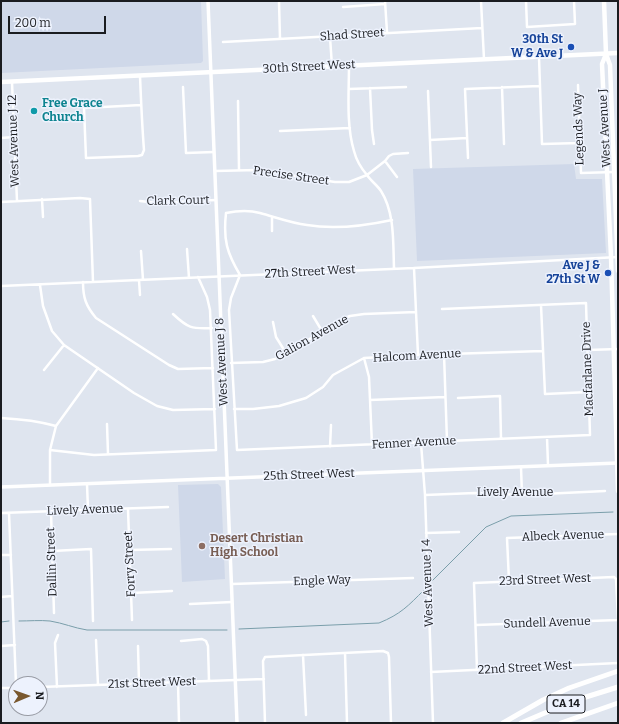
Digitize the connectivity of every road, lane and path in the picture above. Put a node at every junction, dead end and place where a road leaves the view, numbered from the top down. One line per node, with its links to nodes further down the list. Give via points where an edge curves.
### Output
1 (208, 1): 20 (street, West Avenue J 8)
2 (279, 1): 12 (street)
3 (481, 1): 9 (street)
4 (526, 1): 5 (street, via 527,27 575,24)
5 (574, 1)
6 (604, 1): 15 (main road, West Avenue J)
7 (385, 3): 8 (street); 10 (street)
8 (343, 7)
9 (482, 28): 10 (street, Shad Street); 17 (street)
10 (387, 32): 11 (street, Shad Street)
11 (330, 37): 12 (street, Shad Street); 19 (street)
12 (280, 39): 13 (street, Shad Street)
13 (223, 42)
14 (618, 53): 15 (main road, 30th Street West)
15 (606, 54): 16 (main road, 30th Street West); 50 (main road, West Avenue J, via 602,64); 51 (main road, West Avenue J, via 610,65)
16 (539, 57): 17 (main road, 30th Street West); 25 (street)
17 (484, 59): 18 (main road, 30th Street West)
18 (349, 65): 19 (main road, 30th Street West); 30 (street)
19 (332, 66): 20 (main road, 30th Street West)
20 (210, 72): 21 (main road, 30th Street West); 43 (street, West Avenue J 8)
21 (140, 75): 23 (main road, 30th Street West); 33 (street)
22 (1, 82): 23 (main road, 30th Street West)
23 (12, 82): 36 (street, West Avenue J 12)
24 (578, 85): 40 (street, Legends Way)
25 (539, 86): 28 (street); 40 (street, via 542,144)
26 (182, 87): 43 (street, via 186,153)
27 (406, 87): 29 (street)
28 (502, 87): 38 (street, via 465,89); 42 (street)
29 (370, 88): 30 (street); 41 (street)
30 (349, 89): 34 (street)
31 (428, 91): 39 (street)
32 (238, 101): 49 (street)
33 (141, 105): 33 (street, via 84,108 86,158 142,155 144,150)
34 (350, 128): 35 (street); 52 (street, via 354,151)
35 (280, 131)
36 (14, 137): 37 (street); 56 (street, West Avenue J 12)
37 (1, 138)
38 (467, 138): 39 (street); 45 (street)
39 (430, 140): 47 (street)
40 (580, 143): 50 (street, Legends Way, via 581,173)
41 (374, 144)
42 (504, 144)
43 (214, 152): 48 (street, West Avenue J 8)
44 (408, 153): 46 (street, Precise Street, via 393,154)
45 (468, 158)
46 (385, 161): 52 (street, Precise Street); 53 (street)
47 (430, 167)
48 (215, 170): 49 (street, Precise Street); 55 (street, West Avenue J 8)
49 (240, 170): 52 (street, Precise Street, via 276,172 335,182 349,182)
50 (607, 172): 51 (street); 65 (main road, West Avenue J)
51 (614, 172): 66 (main road, West Avenue J)
52 (367, 175): 61 (street, via 381,191)
53 (398, 177)
54 (42, 200): 56 (street); 59 (street); 76 (street, via 90,199)
55 (216, 200): 58 (street, Clark Court); 70 (street, West Avenue J 8)
56 (16, 201): 57 (street)
57 (1, 202)
58 (140, 202)
59 (43, 217)
60 (272, 217): 61 (street, via 307,226 339,227); 62 (street); 71 (street, via 258,212 226,213 226,246)
61 (392, 220): 67 (street)
62 (272, 231)
63 (187, 248): 73 (street)
64 (141, 251): 74 (street)
65 (611, 257): 66 (street, 27th Street West); 68 (street, 27th Street West); 89 (main road, West Avenue J)
66 (618, 257): 69 (main road, West Avenue J)
67 (394, 268): 68 (street, 27th Street West); 71 (street, 27th Street West)
68 (414, 268): 82 (street)
69 (618, 271)
70 (218, 276): 71 (street, 27th Street West); 72 (street, 27th Street West); 123 (street, West Avenue J 8)
71 (240, 276): 96 (street, via 229,310)
72 (198, 277): 73 (street, 27th Street West); 86 (street, via 207,297)
73 (189, 278): 74 (street, 27th Street West)
74 (141, 280): 76 (street, 27th Street West); 79 (street)
75 (83, 282): 76 (street, 27th Street West); 77 (street, 27th Street West); 98 (street, via 83,296 96,318 169,366 178,369)
76 (93, 282)
77 (40, 285): 78 (street, 27th Street West); 88 (street, via 43,306 52,332)
78 (1, 286)
79 (140, 295)
80 (540, 305): 81 (street); 90 (street, Macfarlane Drive, via 586,303); 91 (street)
81 (442, 309)
82 (416, 312): 87 (street, Galion Avenue, via 350,316); 94 (street)
83 (173, 314): 86 (street, via 195,329)
84 (313, 316): 87 (street)
85 (273, 322): 92 (street, via 276,337)
86 (212, 328): 98 (street)
87 (322, 331): 92 (street, Galion Avenue)
88 (64, 345): 97 (street); 99 (street)
89 (616, 349): 90 (street); 119 (main road, West Avenue J)
90 (588, 350): 100 (street, Macfarlane Drive)
91 (542, 351): 93 (street, Halcom Avenue); 100 (street, via 544,394)
92 (286, 353): 96 (street, Galion Avenue, via 263,362)
93 (444, 354): 94 (street, Halcom Avenue); 101 (street)
94 (418, 355): 95 (street, Halcom Avenue)
95 (364, 358): 103 (street, via 369,378); 105 (street, Halcom Avenue, via 333,374 323,387 306,398 279,406)
96 (231, 363): 105 (street)
97 (98, 368): 104 (street, via 157,406 173,410); 108 (street)
98 (213, 368): 104 (street)
99 (44, 370)
100 (589, 392): 110 (street, Macfarlane Drive)
101 (445, 397): 103 (street); 113 (street)
102 (458, 398): 112 (street, via 500,396)
103 (370, 400): 115 (street)
104 (215, 409): 118 (street, via 216,450)
105 (234, 409): 116 (street, Fenner Avenue, via 237,450)
106 (1, 418): 108 (street, via 20,418)
107 (107, 424): 118 (street)
108 (56, 426): 117 (street)
109 (331, 426): 116 (street)
110 (590, 435): 111 (street, Fenner Avenue)
111 (547, 437): 112 (street, Fenner Avenue); 120 (street)
112 (501, 438): 113 (street, Fenner Avenue)
113 (447, 441): 114 (street, Fenner Avenue)
114 (421, 443): 115 (street, Fenner Avenue); 122 (street, West Avenue J 4)
115 (372, 445): 116 (street, Fenner Avenue)
116 (330, 447)
117 (50, 450): 118 (street); 125 (street)
118 (108, 454)
119 (618, 463): 120 (street, 25th Street West); 128 (main road, West Avenue J)
120 (548, 465): 121 (street, 25th Street West)
121 (521, 466): 122 (street, 25th Street West); 129 (street)
122 (423, 471): 123 (street, 25th Street West); 130 (street, West Avenue J 4)
123 (227, 478): 124 (street, 25th Street West); 147 (street, West Avenue J 8)
124 (87, 483): 125 (street, 25th Street West); 133 (street)
125 (50, 485): 126 (street, 25th Street West)
126 (1, 487)
127 (605, 491): 129 (street, Lively Avenue)
128 (618, 491)
129 (522, 495): 130 (street, Lively Avenue)
130 (425, 496): 138 (street, West Avenue J 4)
131 (168, 507): 132 (street, Lively Avenue)
132 (128, 508): 133 (street, Lively Avenue); 141 (street, Forry Street)
133 (88, 510): 134 (street, Lively Avenue)
134 (51, 512): 136 (street, Lively Avenue); 142 (street, Dallin Street)
135 (1, 513): 136 (street, Lively Avenue)
136 (9, 513): 144 (street)
137 (459, 532): 138 (street)
138 (426, 533): 170 (street, West Avenue J 4)
139 (618, 534): 146 (street, Albeck Avenue, via 507,538)
140 (171, 549): 141 (street)
141 (129, 550): 149 (street, Forry Street)
142 (52, 551): 154 (street, Dallin Street); 157 (street, via 91,549)
143 (1, 555): 144 (street)
144 (11, 555): 150 (street)
145 (413, 578): 147 (street, Engle Way)
146 (509, 581): 156 (street, 23rd Street West, via 615,578); 158 (street, 23rd Street West, via 474,583)
147 (231, 584): 152 (street, West Avenue J 8)
148 (172, 591): 149 (street)
149 (132, 593): 155 (street, Forry Street)
150 (12, 596): 151 (street); 163 (street)
151 (1, 597)
152 (232, 602): 153 (street); 172 (street, West Avenue J 8)
153 (190, 604)
154 (54, 613)
155 (132, 620)
156 (618, 620): 158 (street, Sundell Avenue)
157 (93, 621)
158 (476, 625): 168 (street)
159 (58, 634): 179 (street, via 55,643)
160 (96, 640): 177 (street)
161 (181, 641): 174 (street, via 206,641)
162 (1, 646): 163 (street)
163 (15, 646): 171 (street)
164 (138, 646): 176 (street)
165 (346, 653): 166 (street); 186 (street); 187 (street, via 388,653)
166 (303, 654): 173 (street, via 265,657); 182 (street)
167 (618, 663): 168 (street, 22nd Street West)
168 (477, 670): 170 (street, 22nd Street West)
169 (618, 671): 189 (highway, via 568,688)
170 (431, 672): 188 (street, West Avenue J 4)
171 (16, 676)
172 (235, 680): 173 (street, 21st Street West); 174 (street, 21st Street West); 184 (street, West Avenue J 8)
173 (264, 680): 185 (street)
174 (208, 681): 175 (street, 21st Street West)
175 (178, 682): 176 (street, 21st Street West); 183 (street)
176 (139, 684): 177 (street, 21st Street West)
177 (98, 685): 179 (street, 21st Street West)
178 (48, 687): 179 (street, 21st Street West)
179 (57, 687)
180 (618, 687): 190 (highway, CA 14, via 573,701)
181 (616, 704): 191 (highway, CA 14)
182 (306, 715)
183 (179, 723)
184 (237, 723)
185 (265, 723)
186 (347, 723)
187 (391, 723)
188 (433, 723)
189 (503, 723)
190 (521, 723)
191 (561, 723)

